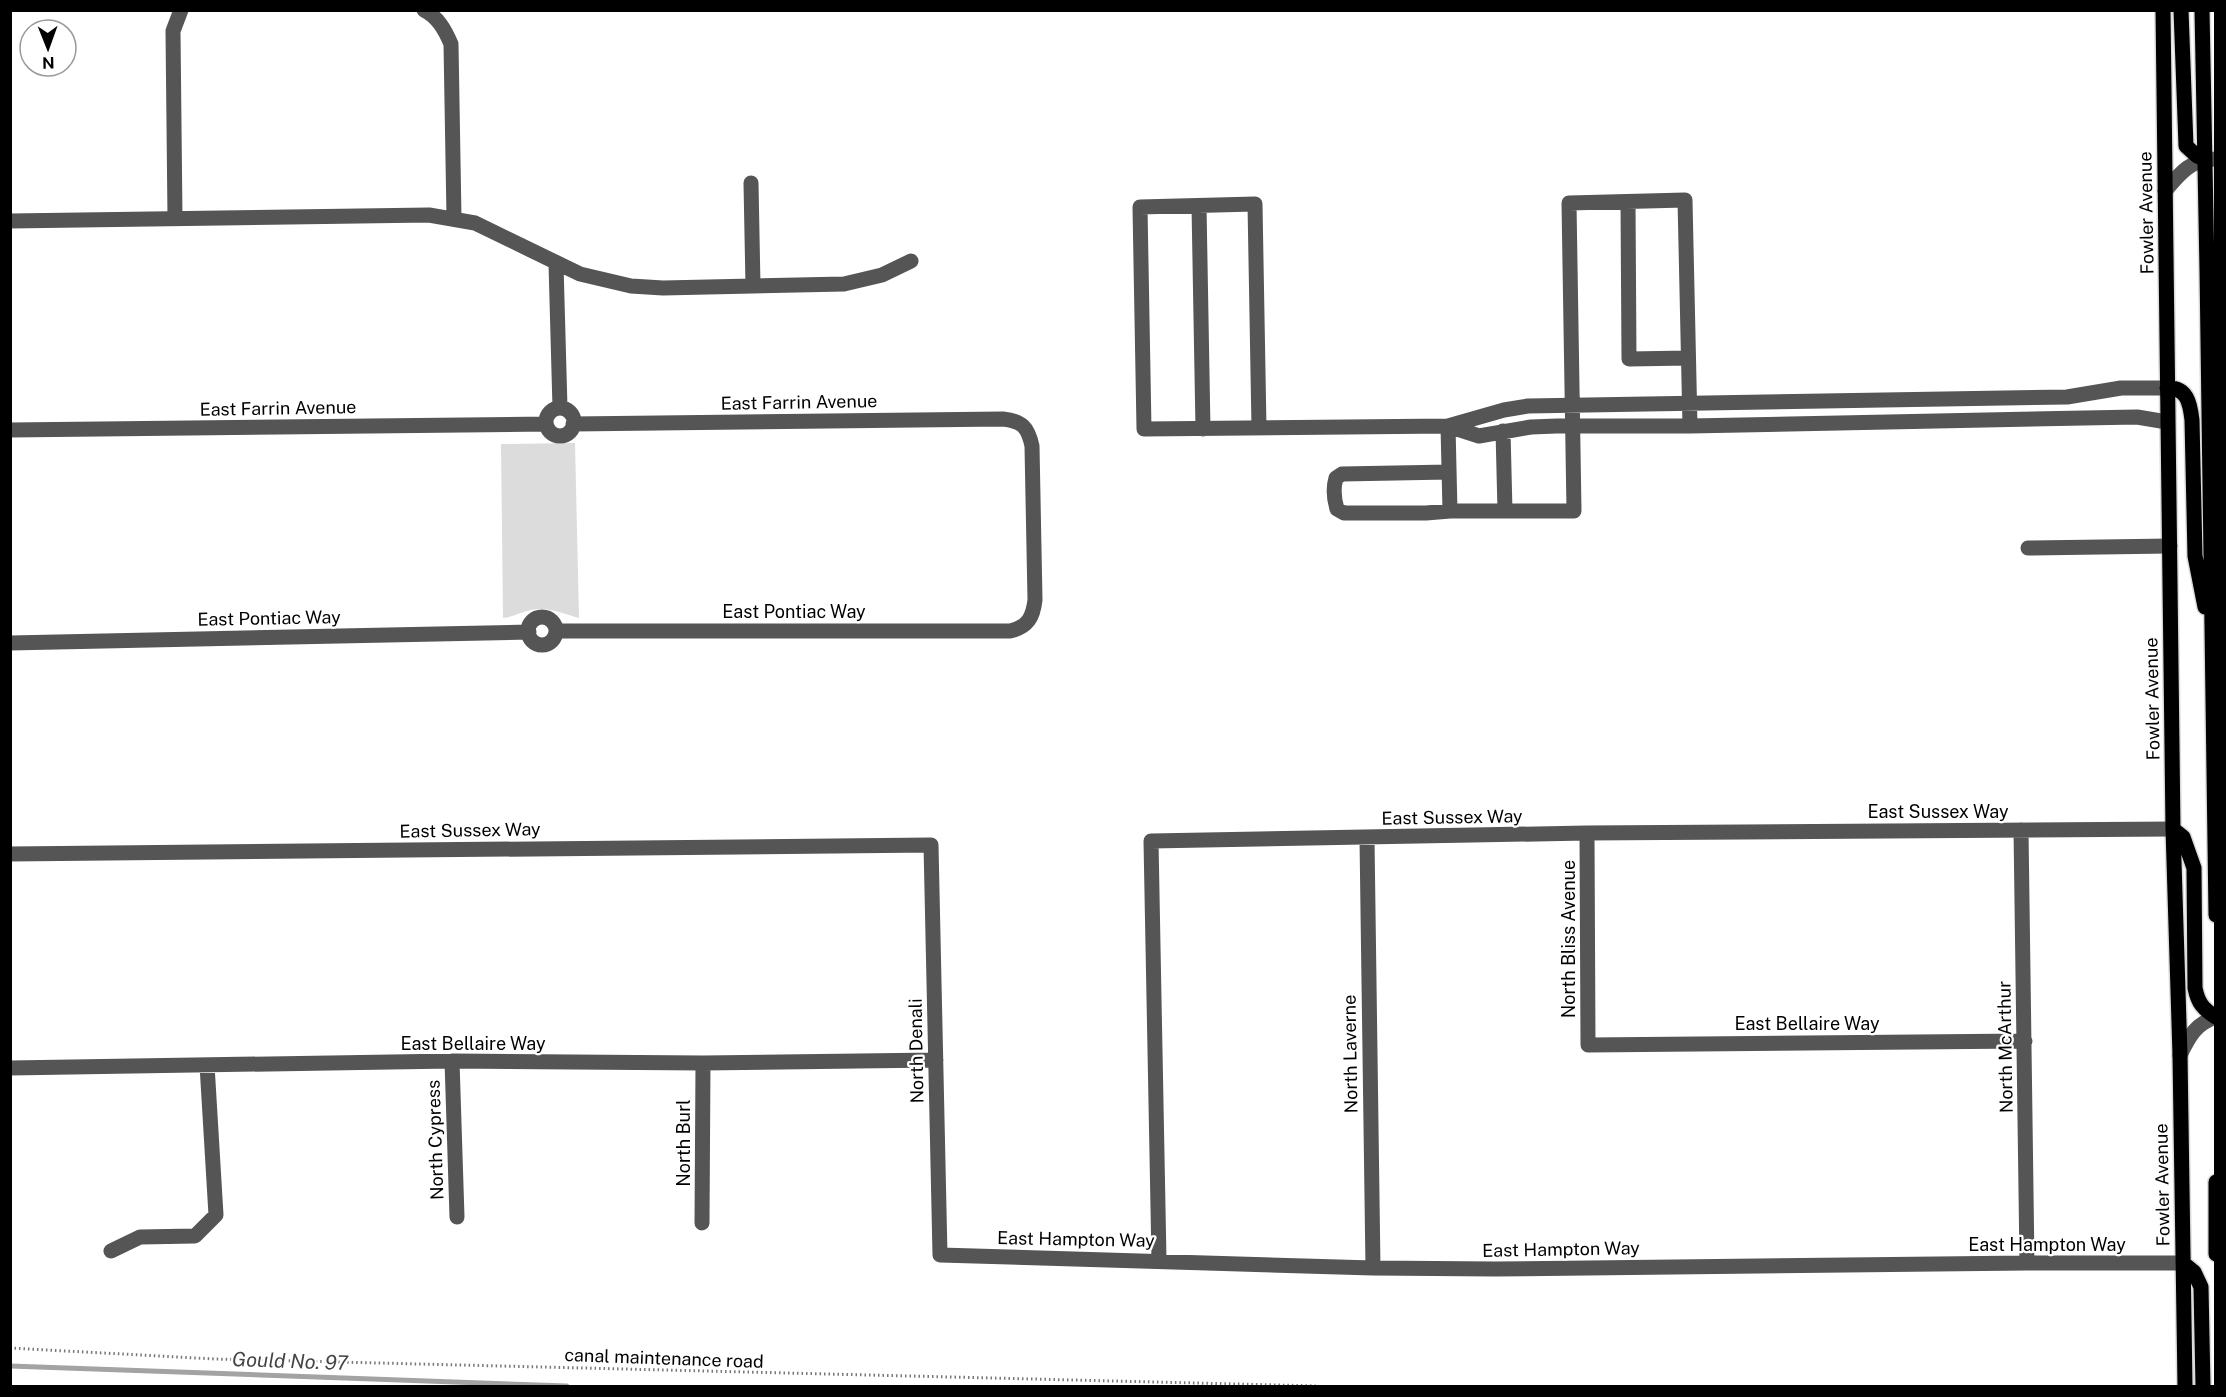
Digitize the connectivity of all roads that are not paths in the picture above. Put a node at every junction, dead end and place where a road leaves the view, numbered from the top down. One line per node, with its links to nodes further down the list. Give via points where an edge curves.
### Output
1 (181, 10): 12 (street, via 173,31)
2 (424, 10): 11 (street, via 444,28 451,44)
3 (2163, 10): 8 (main road, Fowler Avenue)
4 (2181, 10): 6 (main road, via 2186,146 2197,156)
5 (2202, 10): 6 (main road)
6 (2210, 159): 8 (street, via 2192,163); 40 (main road)
7 (751, 183): 16 (street)
8 (2165, 191): 18 (main road, Fowler Avenue)
9 (1628, 202): 17 (street, via 1629,358); 17 (street, via 1685,200); 21 (street, via 1569,203)
10 (1199, 206): 30 (street, via 1255,204); 31 (street); 31 (street, via 1140,207 1143,406 1144,429)
11 (454, 218): 12 (street, via 419,215); 15 (street, via 499,233)
12 (175, 219): 13 (street)
13 (10, 221)
14 (912, 261): 16 (street, via 882,275 844,284)
15 (556, 264): 16 (street, via 631,286); 22 (street)
16 (753, 286)
17 (1688, 358): 20 (street)
18 (2167, 388): 19 (street, via 2121,388 2067,397); 24 (main road, Fowler Avenue); 40 (main road, via 2181,391 2190,405 2194,556)
19 (1882, 399): 20 (street); 23 (street)
20 (1689, 404): 21 (street); 29 (street)
21 (1573, 406): 27 (street, via 1528,406); 28 (street)
22 (560, 408): 25 (street, via 548,414); 26 (street, via 571,413)
23 (1883, 421): 24 (street, via 2138,417); 29 (street)
24 (2167, 422): 37 (main road, Fowler Avenue)
25 (546, 424): 26 (street, via 552,433 560,435 568,433); 32 (street, East Farrin Avenue)
26 (573, 424): 39 (street, East Farrin Avenue, via 1015,420 1025,426 1032,446 1035,600)
27 (1448, 426): 30 (street); 33 (street, via 1479,436); 34 (street)
28 (1574, 426): 29 (street); 33 (street); 36 (street, via 1574,511)
29 (1690, 426)
30 (1259, 428): 31 (street)
31 (1203, 429)
32 (10, 430)
33 (1503, 431): 36 (street)
34 (1449, 472): 35 (street); 35 (street, via 1342,474 1334,484 1337,509 1344,513)
35 (1450, 511): 36 (street)
36 (1505, 511)
37 (2170, 546): 38 (street); 42 (main road, Fowler Avenue)
38 (2028, 548)
39 (1029, 622): 41 (street, East Pontiac Way, via 1010,630 556,631 550,620 542,617 531,623 529,632)
40 (2210, 630): 48 (main road)
41 (10, 643)
42 (2174, 829): 43 (street, East Sussex Way); 49 (main road, via 2183,837 2193,868 2195,988 2201,1006); 52 (main road, Fowler Avenue)
43 (2021, 830): 44 (street, East Sussex Way); 50 (street, North McArthur)
44 (1587, 834): 45 (street, East Sussex Way); 51 (street, North Bliss Avenue)
45 (1367, 839): 64 (street, East Sussex Way, via 1151,841); 67 (street, North Laverne)
46 (931, 845): 47 (street, East Sussex Way); 53 (street, North Denali)
47 (10, 854)
48 (2216, 915)
49 (2216, 1017): 52 (street, via 2194,1029)
50 (2025, 1041): 51 (street, East Bellaire Way); 65 (street, North McArthur)
51 (1588, 1045)
52 (2180, 1055): 66 (main road, Fowler Avenue)
53 (936, 1060): 55 (street, East Bellaire Way); 63 (street, North Denali)
54 (452, 1061): 55 (street, East Bellaire Way); 56 (street, East Bellaire Way); 59 (street, North Cypress)
55 (703, 1063): 60 (street, North Burl)
56 (207, 1065): 57 (street, East Bellaire Way); 61 (street, via 216,1215 195,1236 140,1237)
57 (10, 1068)
58 (2216, 1182): 62 (main road)
59 (457, 1217)
60 (702, 1223)
61 (111, 1251)
62 (2216, 1254)
63 (940, 1255): 64 (street, East Hampton Way)
64 (1159, 1260): 67 (street, East Hampton Way)
65 (2027, 1263): 66 (street, East Hampton Way); 67 (street, East Hampton Way)
66 (2183, 1263): 68 (main road, Fowler Avenue); 69 (main road, via 2194,1272 2201,1287)
67 (1372, 1268)
68 (2185, 1386)
69 (2203, 1386)

